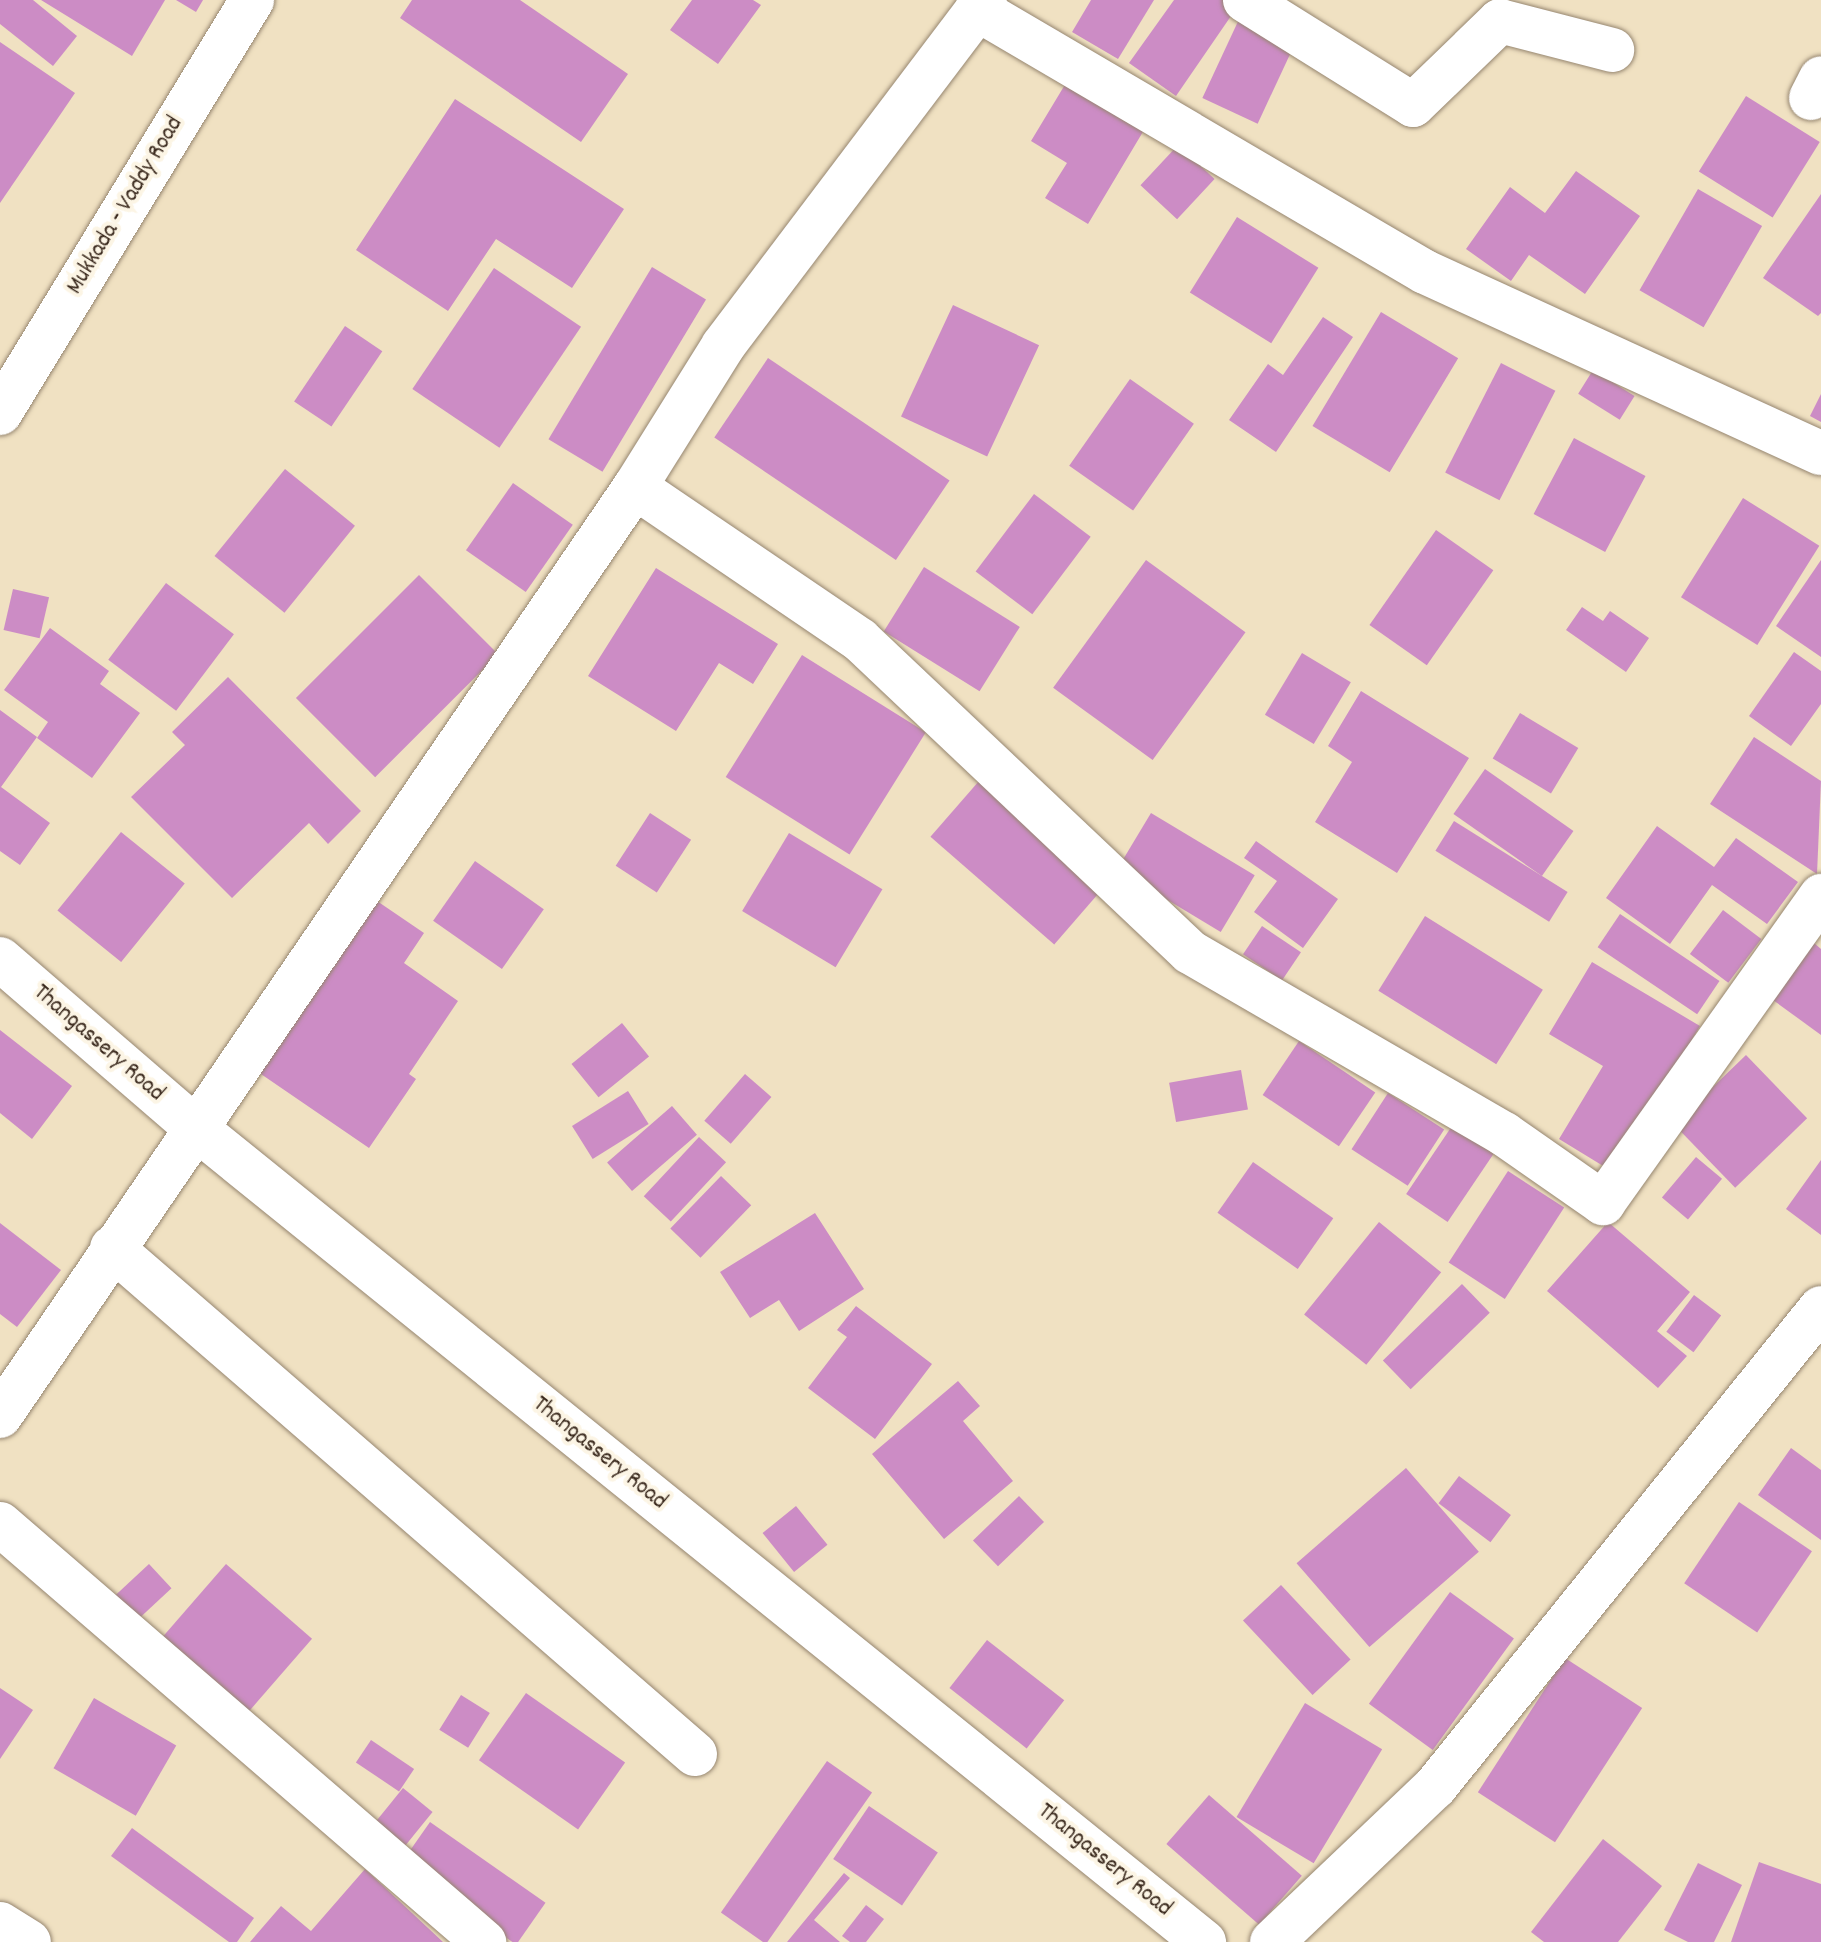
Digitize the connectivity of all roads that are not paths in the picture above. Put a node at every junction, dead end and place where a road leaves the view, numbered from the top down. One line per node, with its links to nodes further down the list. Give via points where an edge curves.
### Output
1 (252, 0): 5 (street, Mukkada - Vaddy Road)
2 (1245, 0): 4 (street, via 1413,105 1500,21)
3 (981, 4): 6 (street, via 1425,272); 7 (street, via 723,346)
4 (1612, 50)
5 (0, 413)
6 (1821, 453)
7 (635, 487): 8 (street, via 860,640 1190,952 1504,1134 1603,1203); 10 (street)
8 (1821, 896)
9 (0, 959): 10 (street, Thangassery Road)
10 (198, 1130): 11 (street); 17 (street, Thangassery Road)
11 (112, 1248): 13 (street); 15 (street)
12 (1821, 1308): 18 (street, via 1435,1787)
13 (0, 1416)
14 (0, 1524): 16 (street)
15 (695, 1754)
16 (484, 1942)
17 (1204, 1942)
18 (1272, 1942)

